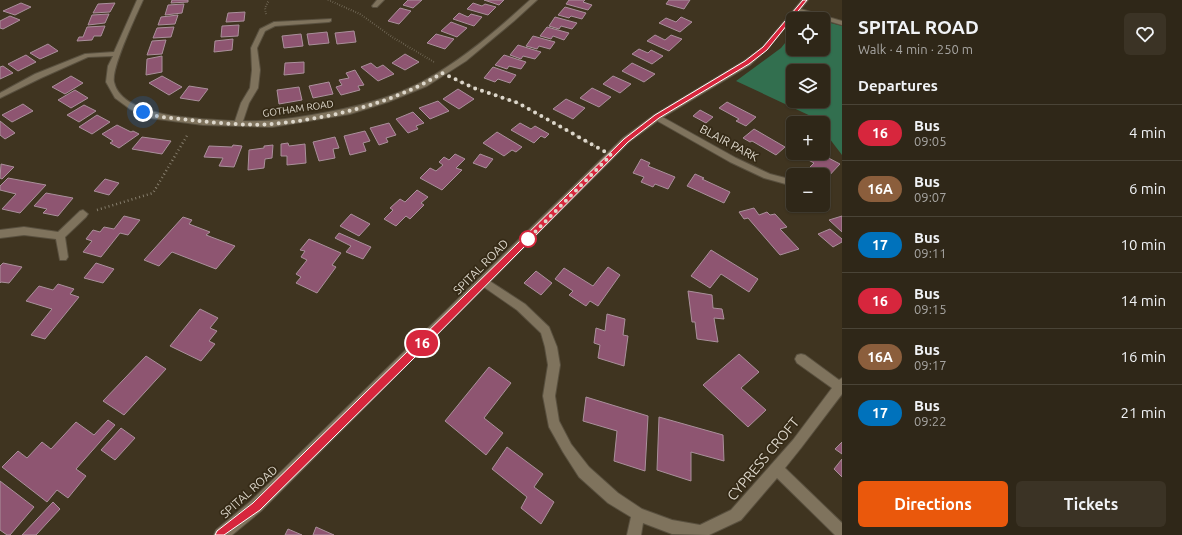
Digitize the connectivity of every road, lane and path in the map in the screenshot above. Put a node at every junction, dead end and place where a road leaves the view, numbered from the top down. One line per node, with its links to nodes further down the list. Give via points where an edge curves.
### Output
1 (140, 0): 10 (street, GOTHAM ROAD)
2 (328, 0): 11 (path, via 360,14)
3 (381, 0): 6 (street)
4 (534, 0): 11 (street, GOTHAM ROAD)
5 (805, 0): 7 (street, SPITAL ROAD)
6 (375, 6)
7 (797, 10): 9 (street); 13 (street, SPITAL ROAD, via 765,48 747,63)
8 (329, 20): 15 (street, via 274,24 262,30 254,48 254,88 245,103)
9 (842, 23)
10 (118, 54): 12 (street, via 87,55); 14 (street, GOTHAM ROAD, via 112,66 110,82 119,98 154,116)
11 (445, 71): 15 (street, GOTHAM ROAD, via 424,84 350,111 272,124); 16 (path, via 474,88 518,103)
12 (0, 96)
13 (657, 117): 16 (street, SPITAL ROAD, via 626,140); 17 (street, BLAIR PARK, via 733,160 767,176)
14 (195, 121): 15 (street, GOTHAM ROAD); 18 (path, via 153,193)
15 (238, 124)
16 (611, 155): 22 (street, SPITAL ROAD)
17 (786, 180)
18 (83, 214): 20 (street)
19 (0, 234): 20 (street, via 24,231)
20 (60, 236): 21 (street)
21 (63, 257)
22 (485, 282): 26 (street, CYPRESS CROFT, via 520,307 544,330 551,347 554,365 549,396 553,423 567,448 584,472 613,498); 28 (street, SPITAL ROAD, via 256,506)
23 (801, 359): 24 (street, CYPRESS CROFT)
24 (841, 386): 25 (street, CYPRESS CROFT)
25 (776, 468): 26 (street, CYPRESS CROFT, via 736,515 700,532 672,527); 27 (street)
26 (638, 514): 29 (street)
27 (842, 532)
28 (221, 535)
29 (634, 535)

